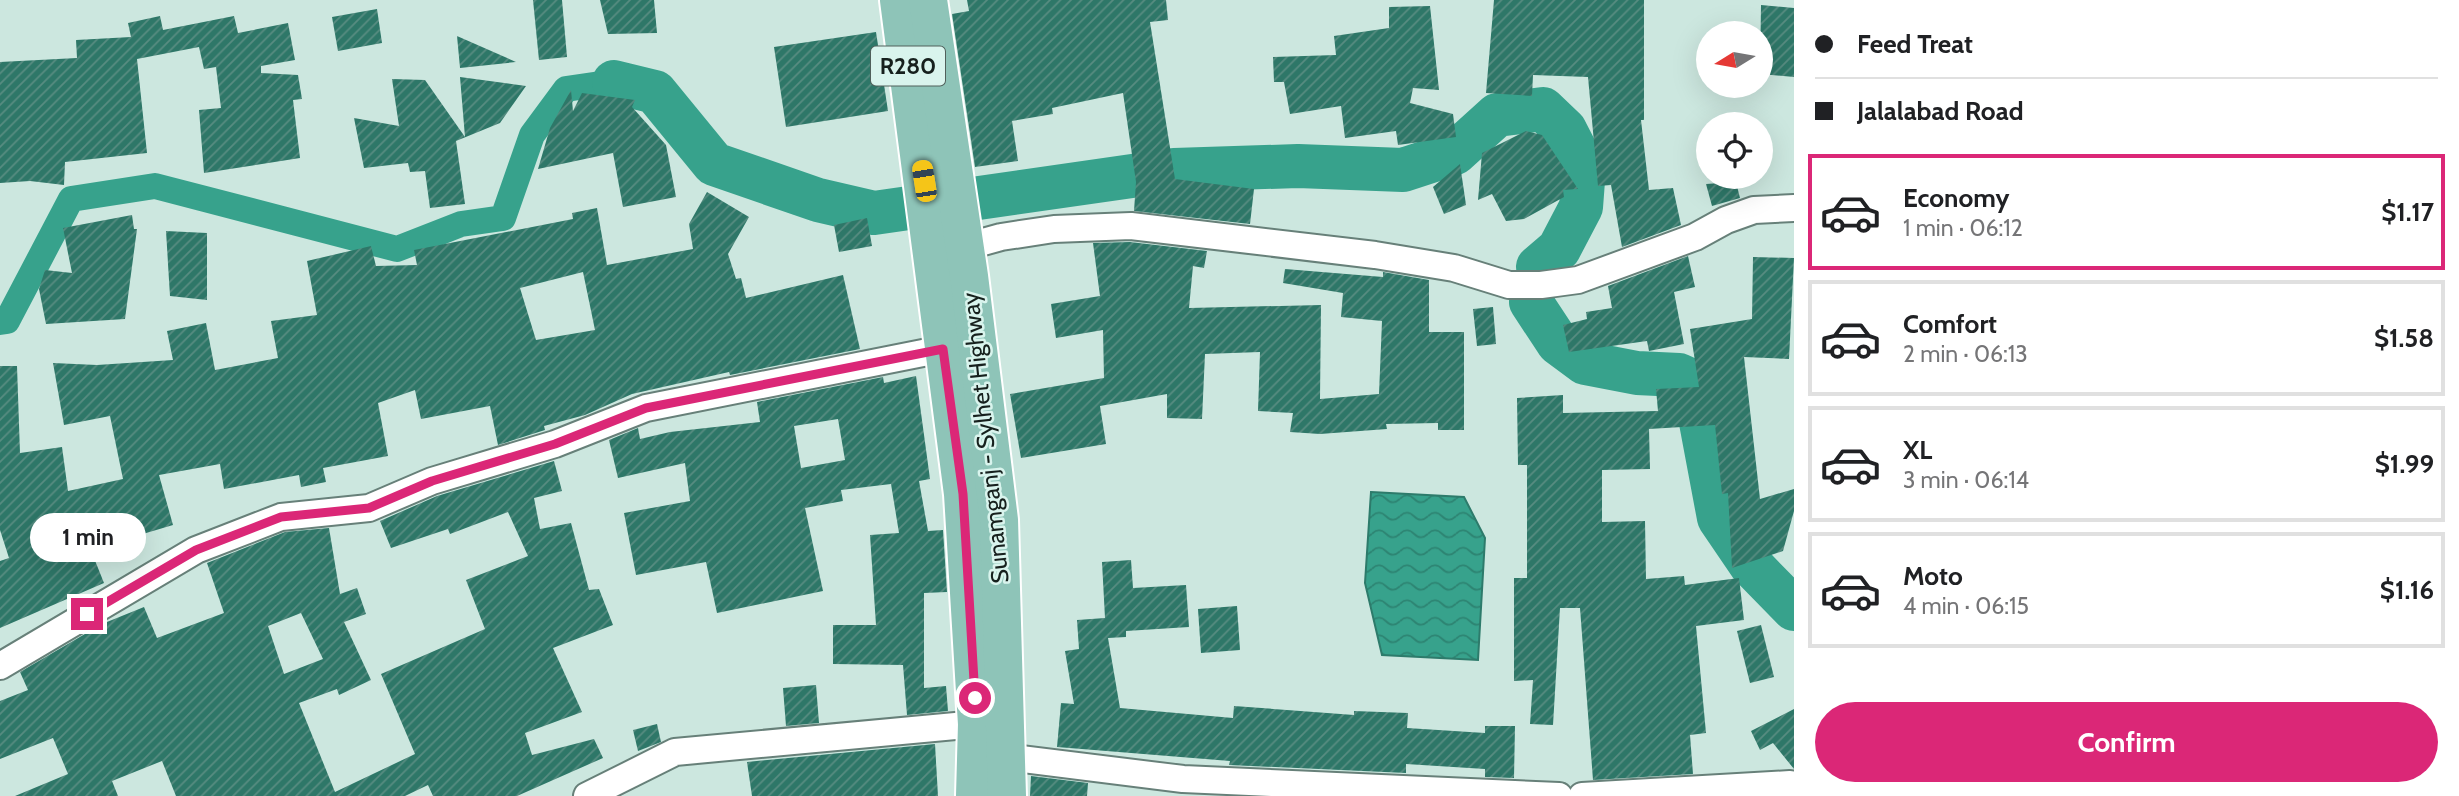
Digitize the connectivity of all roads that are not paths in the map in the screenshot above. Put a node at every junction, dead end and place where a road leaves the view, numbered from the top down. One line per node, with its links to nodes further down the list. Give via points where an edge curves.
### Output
1 (900, 0): 3 (main road, Sunamganj - Sylhet Highway / R280)
2 (928, 0): 3 (main road, Sunamganj - Sylhet Highway / R280)
3 (930, 129): 5 (main road, Sunamganj - Sylhet Highway / R280)
4 (1794, 208): 5 (street, via 1754,211 1578,280 1541,285 1509,285 1454,268 1375,255 1132,226 1054,229)
5 (950, 251): 6 (main road, Sunamganj - Sylhet Highway / R280); 9 (main road, Sunamganj - Sylhet Highway / R280, via 999,520)
6 (943, 349): 7 (street, via 646,408 555,444 432,481 369,508 281,517 196,550); 8 (main road, Sunamganj - Sylhet Highway / R280, via 963,494)
7 (0, 666)
8 (977, 724): 11 (street, via 675,752); 12 (main road, Sunamganj - Sylhet Highway / R280)
9 (1006, 757): 13 (main road, Sunamganj - Sylhet Highway / R280); 14 (street, via 1183,779)
10 (1792, 787): 15 (street)
11 (587, 796)
12 (975, 796)
13 (1007, 796)
14 (1559, 796)
15 (1582, 796)

